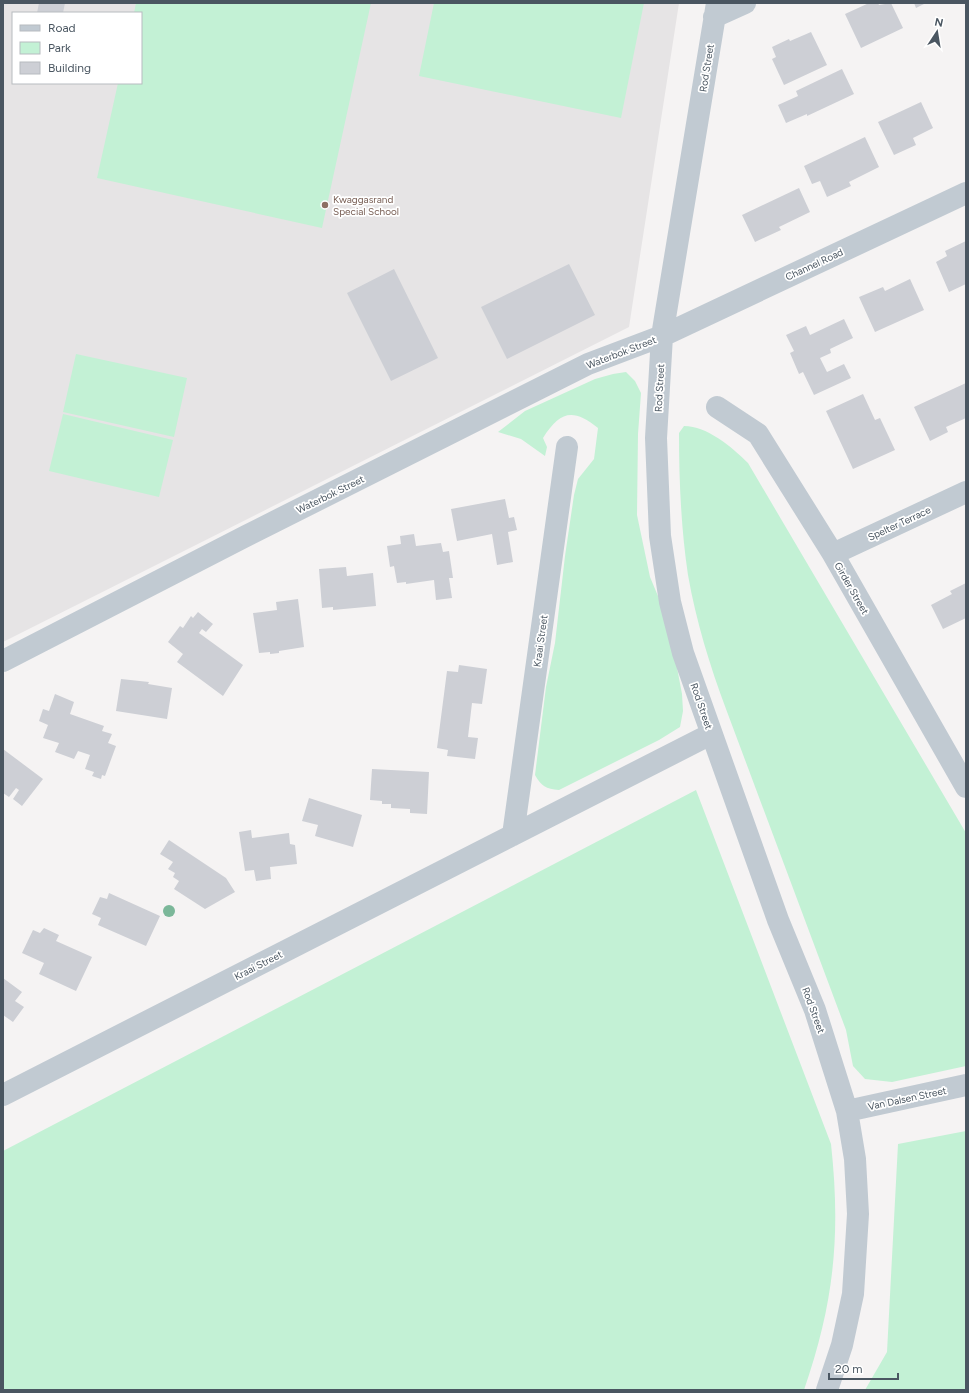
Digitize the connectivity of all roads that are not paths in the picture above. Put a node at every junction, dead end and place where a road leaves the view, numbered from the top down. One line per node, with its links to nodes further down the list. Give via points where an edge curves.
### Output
1 (745, 3): 2 (street)
2 (716, 10): 4 (street, Rod Street)
3 (966, 193): 4 (street, Channel Road)
4 (662, 336): 9 (street, Waterbok Street, via 588,364); 10 (street, Rod Street, via 656,438 660,536 670,602 683,653)
5 (718, 407): 8 (street, Girder Street, via 758,434)
6 (567, 447): 12 (street, Kraai Street)
7 (966, 492): 8 (street, Spelter Terrace)
8 (832, 554): 11 (street, Girder Street)
9 (3, 661)
10 (711, 734): 12 (street, Kraai Street); 15 (street, Rod Street, via 778,920 815,1010)
11 (966, 787)
12 (513, 835): 14 (street, Kraai Street)
13 (966, 1085): 15 (street, Van Dalsen Street)
14 (3, 1095)
15 (847, 1111): 16 (street, Rod Street, via 855,1159 858,1214 853,1294 842,1345)
16 (827, 1390)

